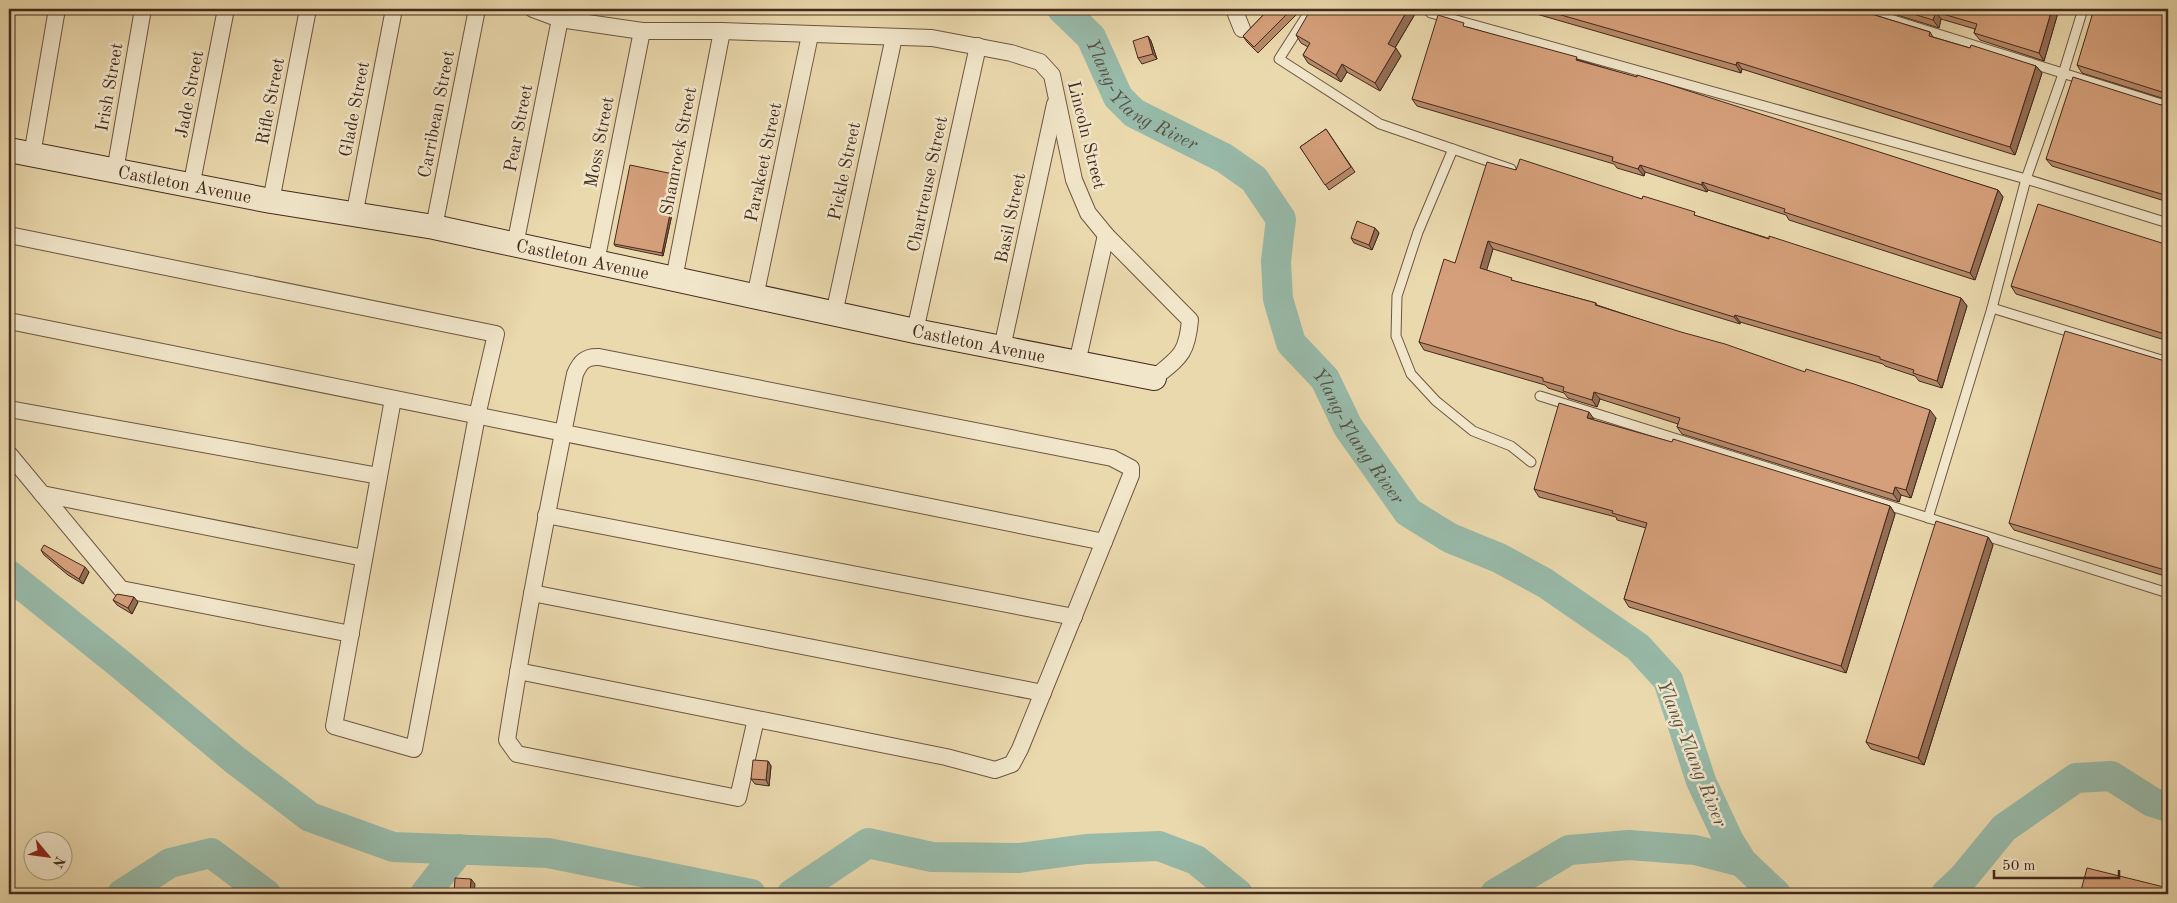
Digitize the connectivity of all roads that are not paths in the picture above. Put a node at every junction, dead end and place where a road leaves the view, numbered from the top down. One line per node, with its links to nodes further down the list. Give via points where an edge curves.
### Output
1 (57, 9): 25 (street)
2 (143, 9): 27 (street, Irish Street)
3 (226, 9): 29 (street, Jade Street)
4 (308, 9): 30 (street, Rifle Street)
5 (394, 9): 31 (street, Glade Street)
6 (477, 9): 33 (street, Carribean Street)
7 (533, 9): 13 (street, Lincoln Street)
8 (1234, 9): 14 (street)
9 (1311, 9): 23 (lane, via 1279,59 1380,124)
10 (1427, 9): 28 (lane, via 1430,13)
11 (1858, 9): 20 (lane)
12 (2083, 9): 20 (lane)
13 (560, 19): 15 (street, Lincoln Street); 36 (street, Pear Street)
14 (1242, 29)
15 (642, 31): 16 (street, Lincoln Street); 37 (street, Moss Street)
16 (722, 31): 17 (street, Lincoln Street); 38 (street, Shamrock Street)
17 (810, 35): 18 (street, Lincoln Street); 39 (street, Parakeet Street)
18 (894, 37): 19 (street, Lincoln Street, via 932,38); 41 (street, Pickle Street)
19 (978, 46): 21 (street, Lincoln Street, via 1040,62 1052,76); 43 (street, Chartreuse Street)
20 (2063, 74): 22 (lane); 28 (lane)
21 (1056, 97): 35 (street, Lincoln Street, via 1074,180 1088,213); 44 (street, Basil Street)
22 (2168, 106)
23 (1453, 149): 26 (lane); 54 (lane, via 1418,232 1397,296 1396,336 1411,374 1436,402 1473,431 1510,446)
24 (9, 150): 25 (street, Castleton Avenue)
25 (32, 155): 27 (street, Castleton Avenue)
26 (1511, 169)
27 (115, 171): 29 (street, Castleton Avenue)
28 (2026, 179): 32 (lane); 40 (lane)
29 (191, 186): 30 (street, Castleton Avenue)
30 (271, 202): 31 (street, Castleton Avenue)
31 (354, 216): 33 (street, Castleton Avenue)
32 (2168, 223)
33 (434, 227): 36 (street, Castleton Avenue)
34 (9, 235): 51 (street, via 496,334)
35 (1106, 235): 46 (street); 47 (street, Lincoln Street, via 1190,320 1189,337 1182,356)
36 (515, 245): 37 (street, Castleton Avenue)
37 (596, 262): 38 (street, Castleton Avenue)
38 (674, 279): 39 (street, Castleton Avenue)
39 (755, 297): 41 (street, Castleton Avenue)
40 (1992, 308): 45 (lane); 58 (lane)
41 (834, 314): 43 (street, Castleton Avenue)
42 (9, 321): 49 (street)
43 (916, 331): 44 (street, Castleton Avenue)
44 (1002, 348): 46 (street, Castleton Avenue)
45 (2168, 362)
46 (1077, 363): 47 (street, Castleton Avenue)
47 (1154, 378)
48 (1540, 396): 58 (lane)
49 (393, 399): 51 (street); 55 (street)
50 (9, 409): 55 (street)
51 (476, 416): 52 (street); 64 (street, via 414,749 334,726)
52 (563, 433): 57 (street); 59 (street); 59 (street, via 578,366 590,356 1112,458 1131,468 1131,475)
53 (9, 454): 56 (street)
54 (1531, 462)
55 (379, 476): 60 (street)
56 (42, 494): 60 (street); 64 (street, via 121,589)
57 (546, 516): 61 (street); 63 (street)
58 (1928, 518): 62 (lane)
59 (1104, 542): 63 (street)
60 (364, 558): 64 (street)
61 (532, 592): 65 (street); 66 (street)
62 (2168, 593)
63 (1074, 616): 66 (street)
64 (351, 634)
65 (518, 671): 67 (street); 67 (street, via 507,740 517,754 536,758 738,798)
66 (1043, 693): 67 (street, via 1012,764 995,770)
67 (756, 719)

